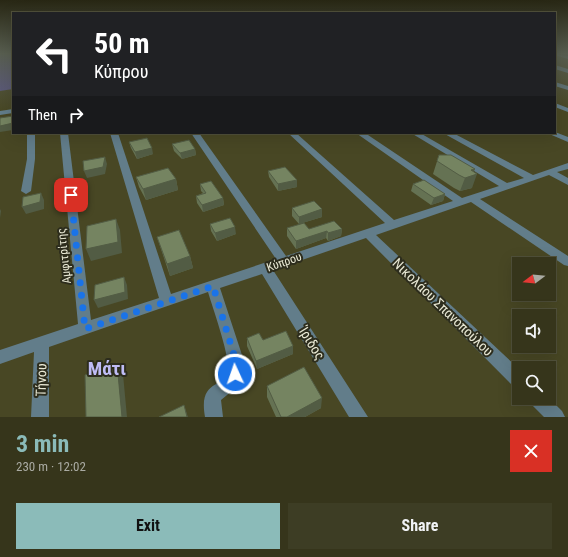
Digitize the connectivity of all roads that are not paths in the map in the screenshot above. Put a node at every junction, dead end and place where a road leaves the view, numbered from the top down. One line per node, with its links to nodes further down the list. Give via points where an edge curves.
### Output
1 (556, 84): 2 (street)
2 (568, 88)
3 (556, 105): 4 (street)
4 (568, 110)
5 (12, 111): 6 (street)
6 (0, 113)
7 (0, 119): 8 (street)
8 (12, 119)
9 (31, 134): 24 (street, via 31,159)
10 (64, 134): 33 (street, Αμφιτρίτης)
11 (114, 134): 32 (street)
12 (196, 134): 28 (street)
13 (293, 134): 26 (street)
14 (362, 134): 25 (street)
15 (417, 134): 23 (street)
16 (449, 134): 21 (street)
17 (553, 134): 18 (street)
18 (568, 140)
19 (568, 166): 20 (street, Κύπρου)
20 (550, 172): 21 (street, Κύπρου); 22 (street)
21 (532, 178): 23 (street, Κύπρου)
22 (568, 182)
23 (507, 187): 25 (street, Κύπρου)
24 (26, 191)
25 (467, 200): 26 (street, Κύπρου); 29 (street)
26 (393, 225): 27 (street, Κύπρου)
27 (368, 234): 28 (street, Κύπρου); 36 (street, Νικολάου Σπανοπούλου)
28 (284, 262): 30 (street, Κύπρου)
29 (568, 262)
30 (265, 268): 31 (street, Κύπρου); 40 (street, Ίριδος)
31 (213, 286): 32 (street, Κύπρου); 39 (street, via 235,365 232,380 215,393 211,400)
32 (167, 301): 33 (street, Κύπρου)
33 (85, 329): 34 (street, Κύπρου)
34 (42, 343): 35 (street, Κύπρου); 38 (street, Τήνου)
35 (0, 357)
36 (512, 373)
37 (544, 405): 41 (street)
38 (40, 417)
39 (214, 417)
40 (359, 417)
41 (556, 417)

